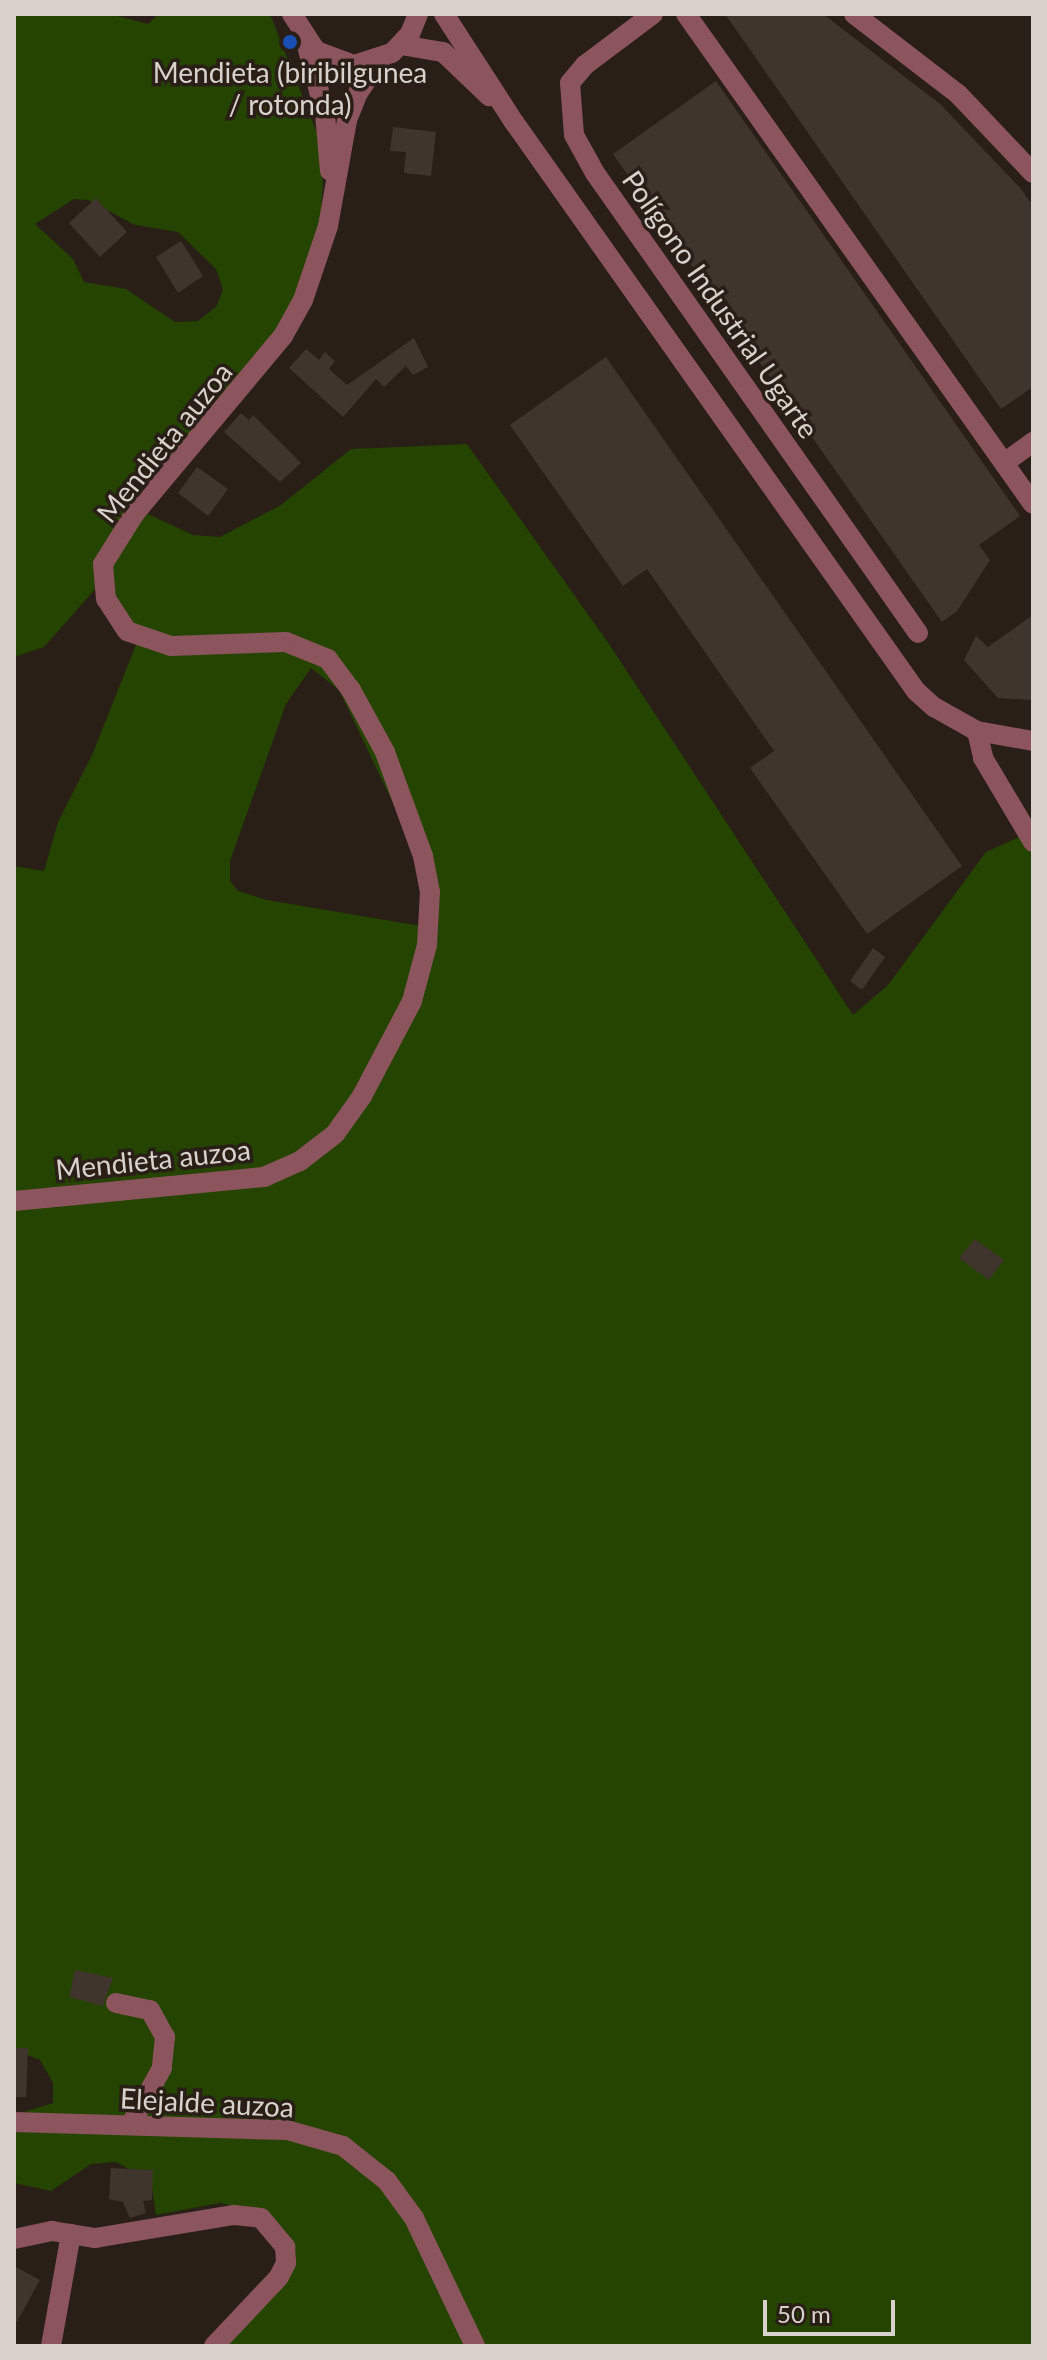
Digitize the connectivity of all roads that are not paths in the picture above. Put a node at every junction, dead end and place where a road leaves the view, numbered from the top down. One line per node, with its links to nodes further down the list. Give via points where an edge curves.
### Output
1 (292, 14): 7 (street)
2 (418, 14): 8 (street)
3 (444, 14): 10 (street)
4 (653, 14): 16 (street, Polígono Industrial Ugarte, via 585,65 570,83 574,135 595,173)
5 (686, 14): 14 (street)
6 (854, 14): 11 (street, via 958,94)
7 (306, 42): 9 (street, via 340,63); 12 (street, via 327,127)
8 (401, 45): 9 (street); 10 (street, via 435,49 453,58)
9 (381, 59): 12 (street, Mendieta auzoa, via 347,120)
10 (514, 122): 17 (street, via 882,648 934,707)
11 (1033, 173)
12 (328, 226): 20 (street, Mendieta auzoa, via 303,300 283,336 135,513 103,564 106,599 127,631 171,646 286,642 328,659 385,752 423,856 430,892 427,945 412,1001 362,1096 335,1134 300,1161 264,1177)
13 (1033, 442): 14 (street)
14 (1004, 463): 15 (street)
15 (1033, 504)
16 (918, 633)
17 (977, 731): 18 (street); 19 (street, via 983,758)
18 (1033, 741)
19 (1033, 842)
20 (14, 1201)
21 (116, 2003): 23 (street, via 150,2010 165,2037 162,2068)
22 (14, 2122): 23 (street, Elejalde auzoa)
23 (131, 2124): 28 (street, Elejalde auzoa, via 287,2130 343,2146 387,2181 414,2218)
24 (71, 2234): 25 (street, via 52,2231); 26 (street); 27 (street, via 95,2238 234,2215 261,2218 280,2239 286,2263)
25 (14, 2239)
26 (51, 2346)
27 (214, 2346)
28 (475, 2346)

